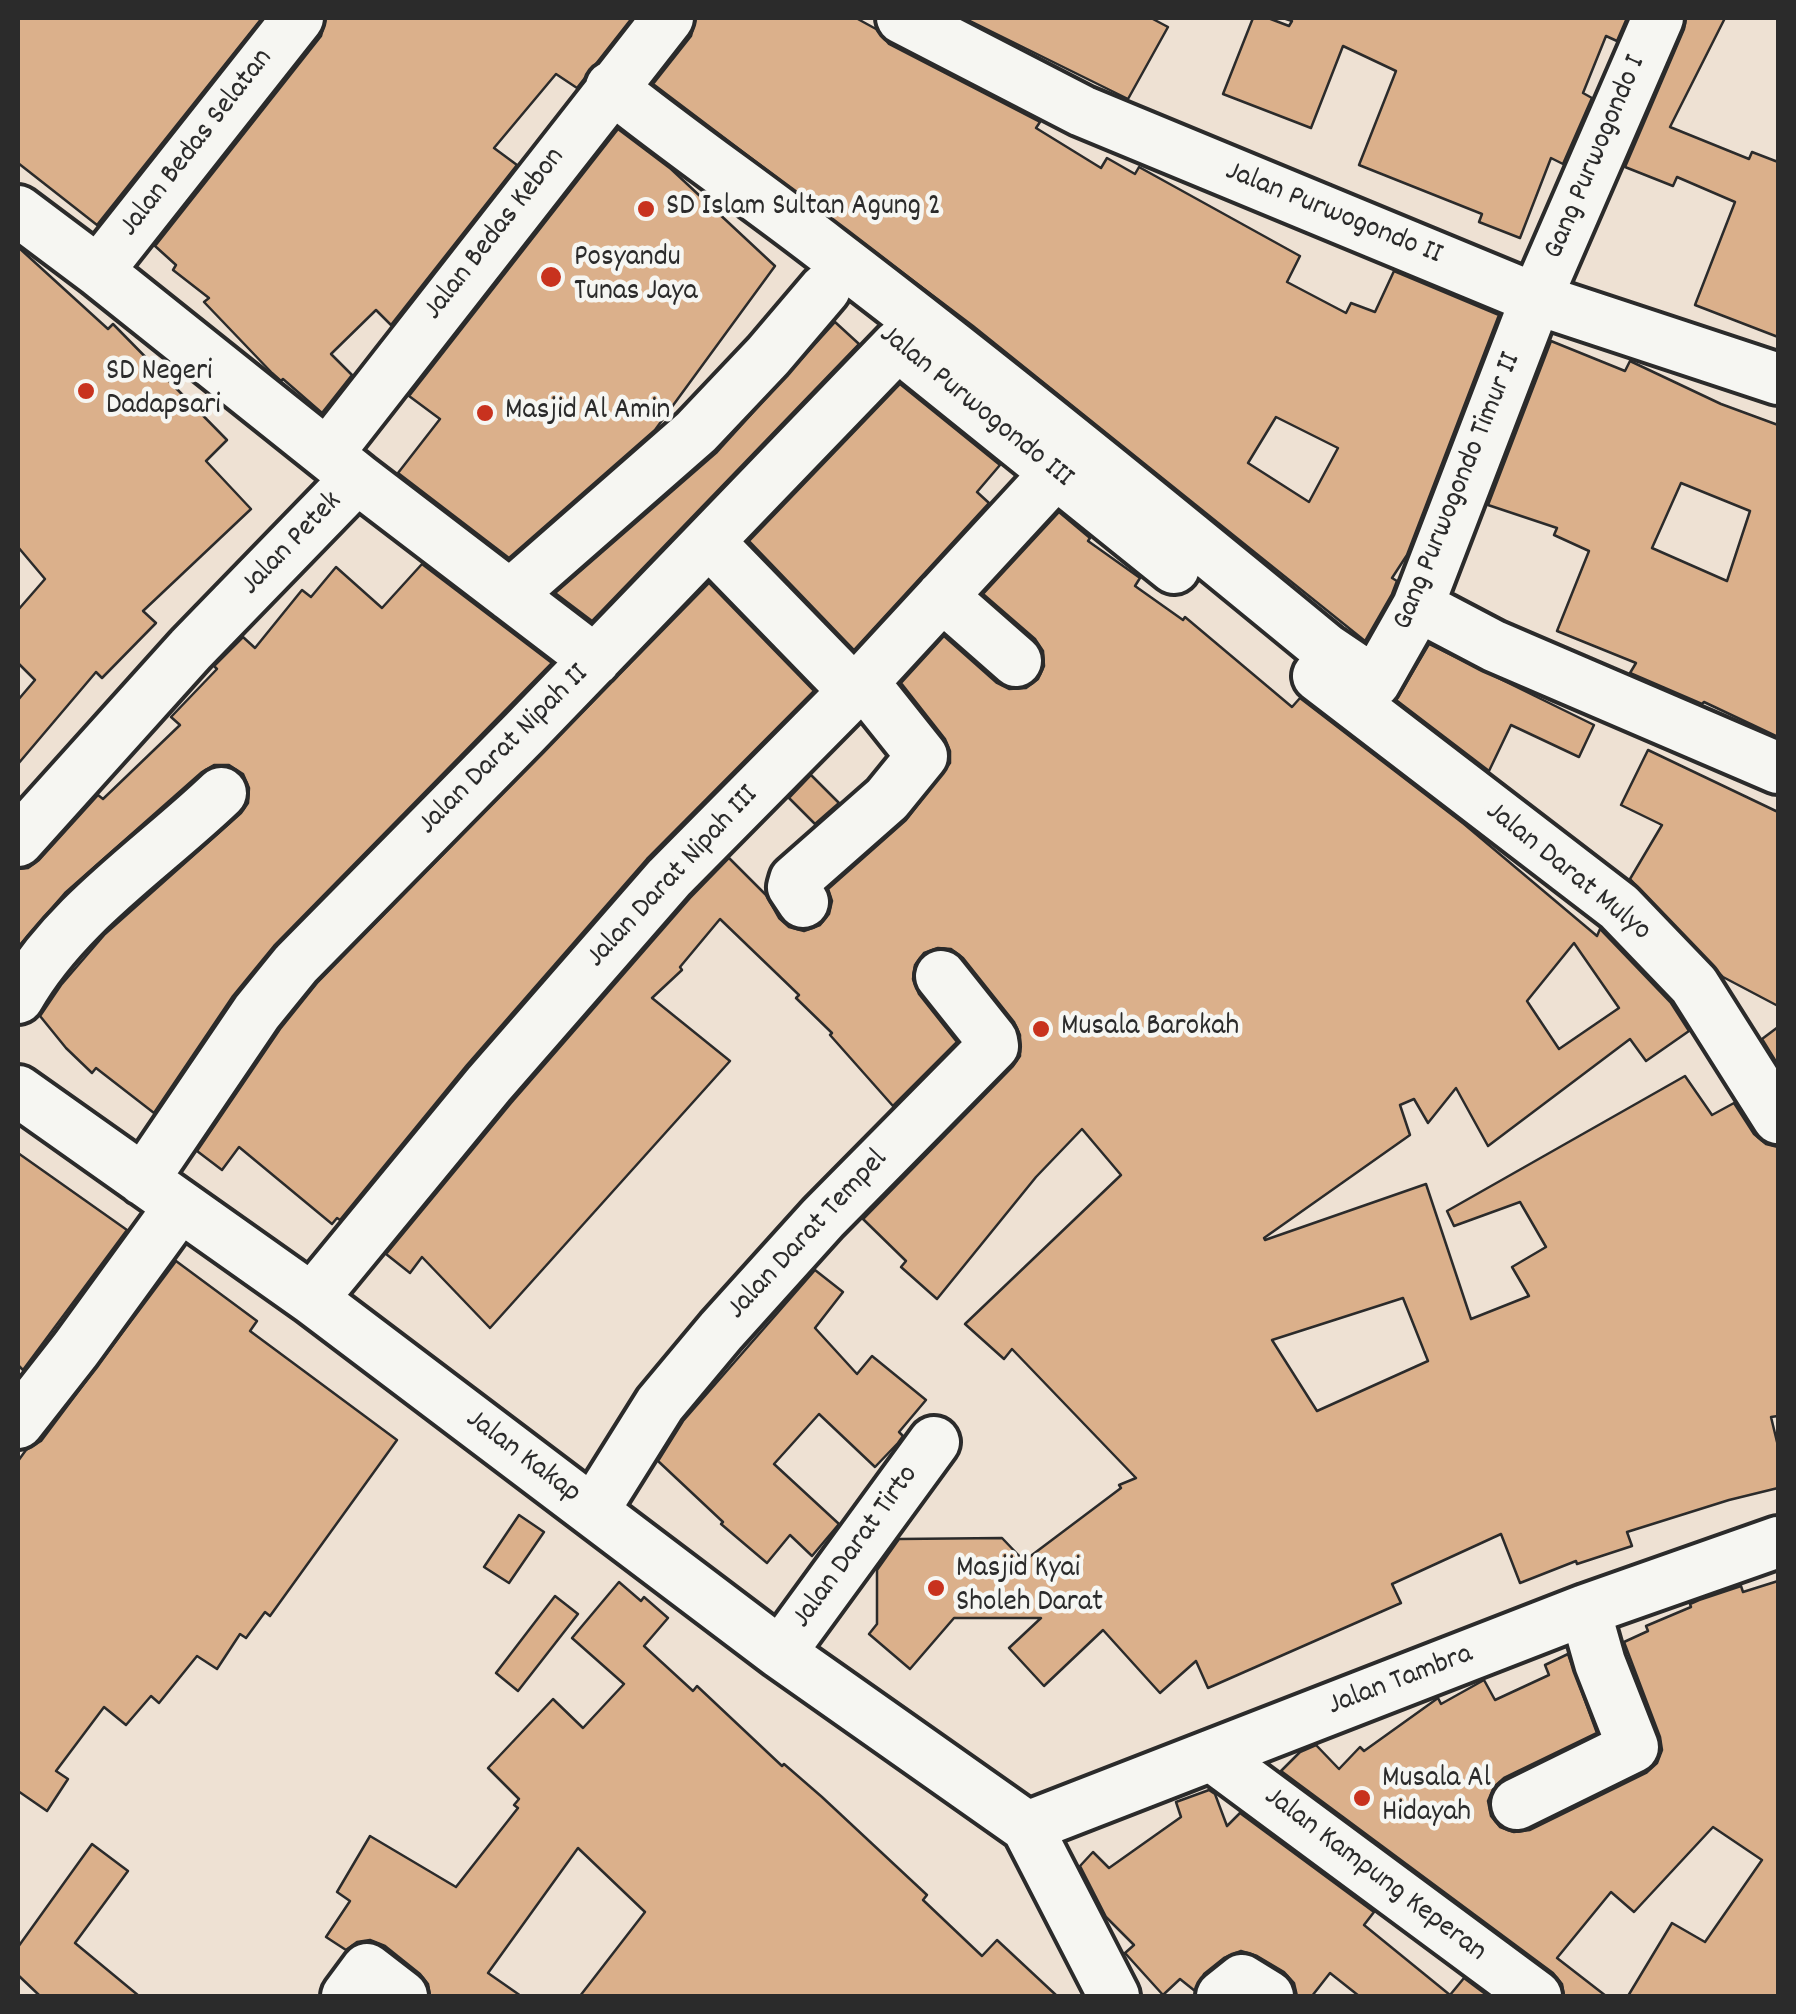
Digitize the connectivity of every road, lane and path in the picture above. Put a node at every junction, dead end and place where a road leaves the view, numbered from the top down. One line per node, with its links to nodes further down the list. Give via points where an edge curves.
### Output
1 (298, 18): 7 (street, Jalan Bedas Selatan)
2 (668, 18): 5 (street, Jalan Bedas Kebon)
3 (902, 18): 9 (street, Jalan Purwogondo II, via 1082,111)
4 (1658, 18): 9 (street, Gang Purwogondo I)
5 (602, 98): 8 (street, Jalan Purwogondo III); 12 (street, Jalan Bedas Kebon); 21 (street, via 1043,416 1326,649)
6 (24, 227): 7 (street, Jalan Petek)
7 (98, 271): 12 (street, Jalan Petek)
8 (825, 288): 10 (street, Jalan Purwogondo III); 15 (street, via 696,432)
9 (1536, 299): 11 (street, Jalan Purwogondo II); 17 (street, Gang Purwogondo Timur II)
10 (898, 345): 13 (street, Jalan Purwogondo III); 14 (street, Jalan Darat Nipah II)
11 (1778, 379)
12 (342, 466): 15 (street); 24 (street, Jalan Petek, via 191,649)
13 (1055, 474): 16 (street, Jalan Darat Nipah III); 21 (street, Jalan Purwogondo III, via 1207,594)
14 (709, 542): 18 (street, Jalan Darat Nipah II); 20 (street)
15 (510, 595): 18 (street)
16 (942, 596): 19 (street); 20 (street, Jalan Darat Nipah III)
17 (1418, 606): 21 (street, Gang Purwogondo Timur II); 22 (street, via 1494,646)
18 (595, 660): 30 (street, Jalan Darat Nipah II, via 256,1012)
19 (1016, 661)
20 (859, 686): 25 (street, via 922,756 887,800 795,880); 31 (street, Jalan Darat Nipah III, via 656,893)
21 (1366, 693): 29 (street, Jalan Darat Mulyo, via 1619,907 1694,985)
22 (1778, 768)
23 (221, 793): 27 (street, via 77,920)
24 (18, 841)
25 (803, 902)
26 (941, 976): 34 (street, Jalan Darat Tempel, via 993,1046 720,1331 660,1404)
27 (18, 998)
28 (18, 1090): 30 (street, Jalan Kakap)
29 (1778, 1118)
30 (161, 1193): 31 (street, Jalan Kakap); 32 (street, Jalan Darat Nipah II, via 76,1349)
31 (312, 1299): 34 (street, Jalan Kakap)
32 (18, 1423)
33 (934, 1442): 37 (street, Jalan Darat Tirto)
34 (592, 1511): 37 (street, Jalan Kakap)
35 (1778, 1542): 36 (street, Jalan Tambra)
36 (1585, 1610): 38 (street, Jalan Tambra); 39 (street, via 1634,1747)
37 (780, 1653): 40 (street, Jalan Kakap)
38 (1212, 1756): 40 (street, Jalan Tambra); 46 (street, Jalan Kampung Keperan)
39 (1517, 1804)
40 (1026, 1828): 43 (street)
41 (346, 1996): 42 (street, via 366,1969)
42 (402, 1996)
43 (1114, 1996)
44 (1222, 1996): 45 (street, via 1242,1980)
45 (1268, 1996)
46 (1536, 1996)

